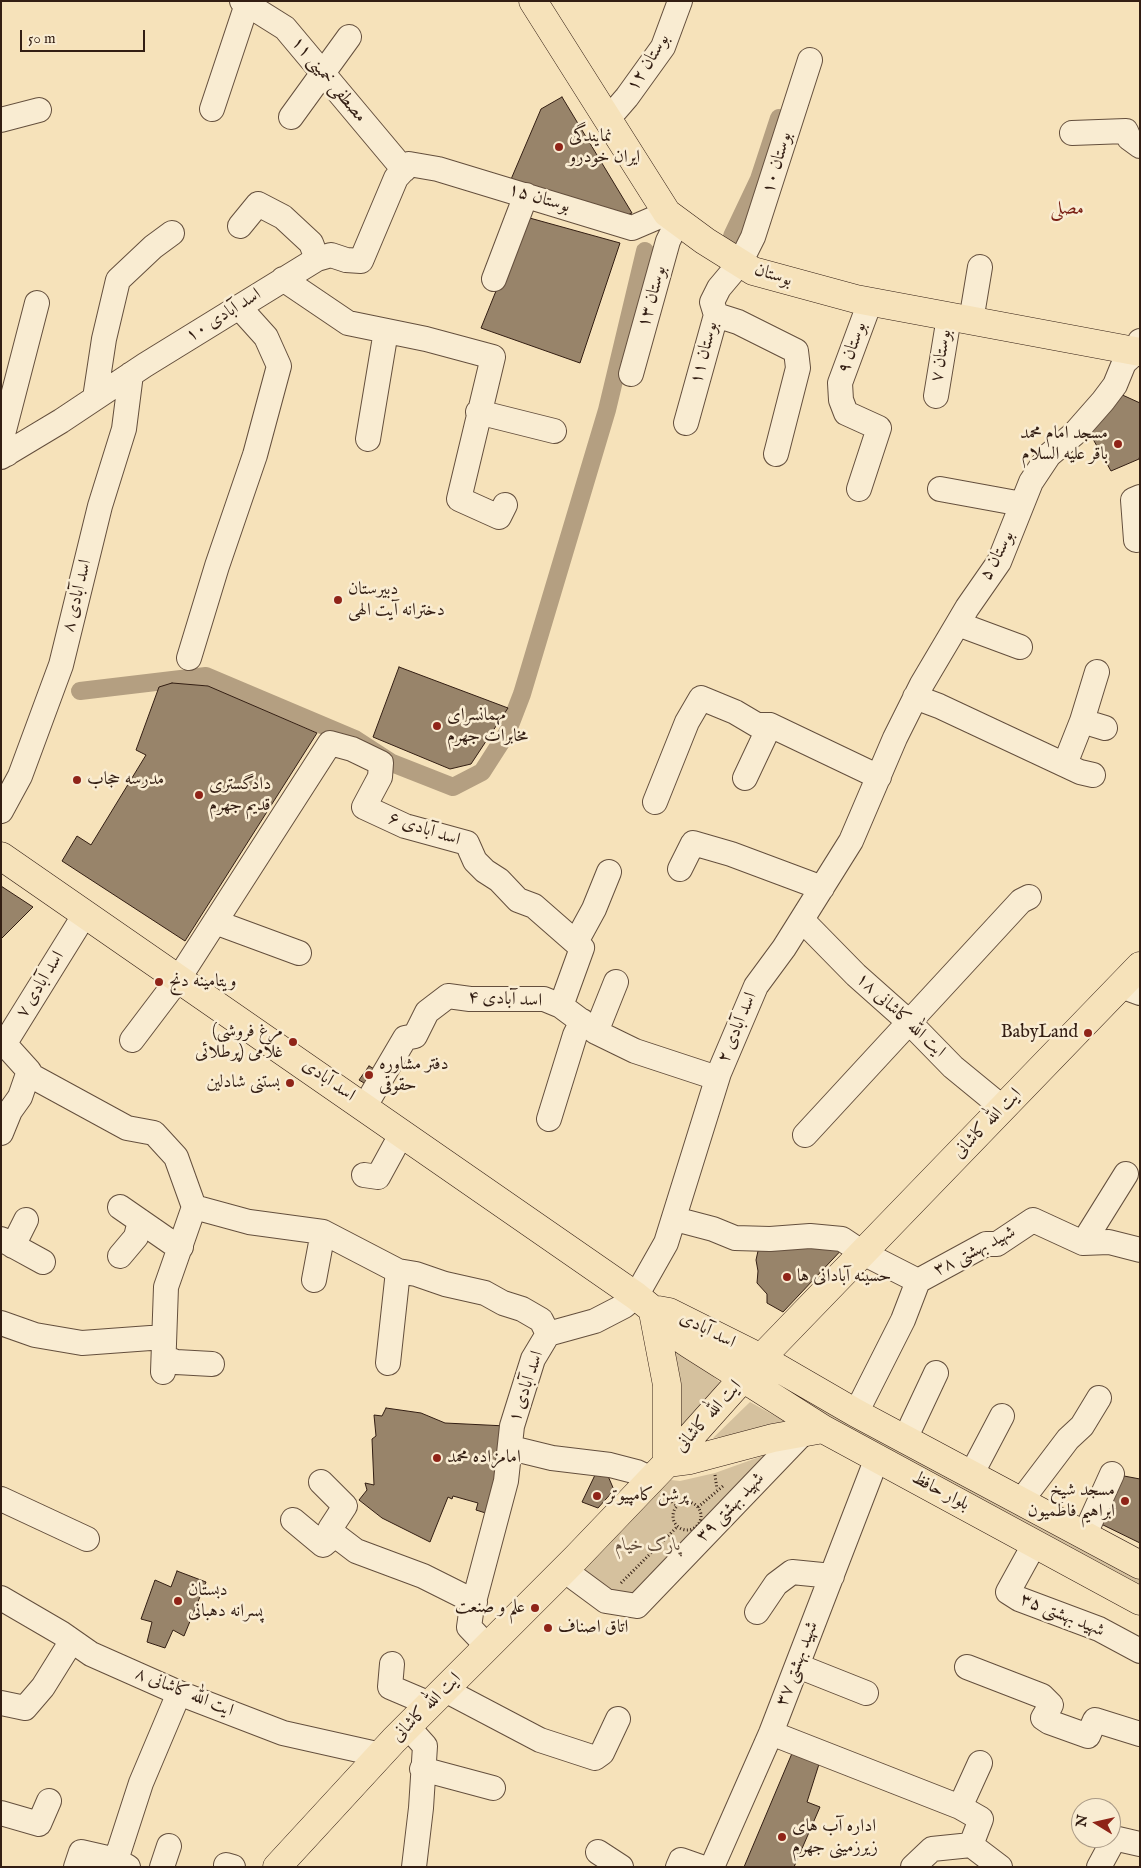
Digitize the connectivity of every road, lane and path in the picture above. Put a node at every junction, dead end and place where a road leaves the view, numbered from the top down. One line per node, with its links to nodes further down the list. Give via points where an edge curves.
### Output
1 (533, 1): 11 (main road, بوستان)
2 (680, 1): 11 (street, ۱۲ بوستان, via 663,47)
3 (245, 3): 6 (street, مصطفی خمینی ۱۱, via 284,28); 7 (street)
4 (349, 37): 6 (street)
5 (810, 60): 20 (street, بوستان ۱۰, via 764,209)
6 (323, 75): 9 (street); 14 (street, مصطفی خمینی ۱۱)
7 (212, 109)
8 (39, 110): 10 (street)
9 (291, 117)
10 (1, 120)
11 (608, 120): 16 (main road, بوستان)
12 (1072, 133): 13 (street, via 1126,131 1129,138)
13 (1140, 146)
14 (407, 167): 15 (street, بوستان ۱۵, via 438,169); 19 (street, via 396,178 361,261 331,255)
15 (526, 196): 16 (street, بوستان ۱۵, via 632,228); 22 (street)
16 (673, 217): 20 (main road, بوستان); 32 (street, بوستان ۱۳)
17 (240, 226): 19 (street, via 258,204 283,217 311,243)
18 (172, 233): 34 (street, via 118,280)
19 (317, 259): 23 (street, اسد آبادی ۱۰)
20 (740, 263): 24 (main road, بوستان, via 753,272); 27 (street, بوستان ۱۱, via 712,302)
21 (980, 267): 28 (street, بوستان ۷)
22 (494, 279)
23 (283, 280): 26 (street, اسد آبادی ۱۰); 29 (street, via 348,323)
24 (870, 302): 28 (main road, بوستان); 41 (street, بوستان ۹, via 840,383 846,413 879,428)
25 (37, 303): 40 (street, via 2,438)
26 (239, 307): 31 (street, اسد آبادی ۱۰); 49 (street, via 266,338 279,366 255,455)
27 (716, 315): 36 (street, بوستان ۱۱); 39 (street, via 738,322 796,352 798,368)
28 (960, 319): 30 (main road, بوستان); 33 (street, بوستان ۷)
29 (386, 331): 35 (street, via 493,357); 38 (street)
30 (1139, 348): 44 (street, بوستان ۵, via 1124,363 1115,385 1089,419 1049,455 1031,482)
31 (131, 374): 34 (street, اسد آبادی ۱۰); 60 (street, اسد آبادی ۸, via 124,429 100,506 61,665 20,776)
32 (631, 374)
33 (936, 396)
34 (95, 398): 40 (street, اسد آبادی ۱۰)
35 (478, 412): 37 (street); 45 (street, via 459,499 499,517)
36 (686, 423)
37 (554, 431)
38 (368, 439)
39 (776, 454)
40 (4, 456)
41 (859, 489)
42 (940, 489): 44 (street)
43 (1140, 497): 46 (street, via 1133,500)
44 (1022, 504): 47 (street, بوستان ۵, via 1000,562)
45 (505, 505)
46 (1136, 540)
47 (958, 624): 48 (street); 51 (street, بوستان ۵)
48 (1020, 646)
49 (189, 658)
50 (1097, 672): 52 (street)
51 (915, 697): 55 (street); 57 (street, بوستان ۵)
52 (1082, 721): 54 (street); 55 (street)
53 (770, 725): 57 (street); 58 (street); 59 (street, via 757,725 702,698 687,722)
54 (1105, 728)
55 (1064, 764): 56 (street)
56 (1093, 775)
57 (879, 777): 64 (street, اسد آبادی ۲, via 851,841)
58 (745, 778)
59 (656, 802)
60 (1, 811)
61 (1, 856): 66 (main road, اسد آبادی)
62 (680, 869): 64 (street, via 693,843)
63 (609, 872): 69 (street)
64 (822, 888): 67 (street, اسد آبادی ۲)
65 (1029, 897): 76 (street, via 1021,901)
66 (85, 914): 72 (main road, اسد آبادی); 79 (street, اسد آبادی ۷)
67 (802, 920): 76 (street, ایت الله کاشانی ۱۸, via 856,975); 81 (street, اسد آبادی ۲, via 756,986)
68 (215, 922): 69 (street, اسد آبادی ۶, via 330,743 381,763 380,777 364,807 405,826 468,843 474,861 518,900 534,906); 70 (street); 72 (street, اسد آبادی ۶)
69 (576, 942): 75 (street, via 582,948)
70 (299, 953)
71 (1140, 966): 74 (main road, ایت الله کاشانی)
72 (179, 978): 78 (street, اسد آبادی ۶); 82 (main road, اسد آبادی)
73 (616, 982): 77 (street)
74 (1130, 989): 83 (main road, ایت الله کاشانی)
75 (561, 1006): 77 (street, اسد آبادی ۴); 82 (street, اسد آبادی ۴, via 544,999 448,996 427,1012 415,1036 405,1038)
76 (910, 1023): 83 (street, ایت الله کاشانی ۱۸, via 953,1067); 87 (street)
77 (589, 1026): 81 (street, اسد آبادی ۴, via 635,1051); 84 (street, via 575,1035)
78 (132, 1040)
79 (3, 1041): 80 (street, اسد آبادی ۷, via 29,1071)
80 (28, 1074): 85 (street, via 20,1098 10,1110); 91 (street, via 127,1128 154,1133 176,1157)
81 (717, 1078): 92 (street, اسد آبادی ۲)
82 (365, 1106): 86 (main road, اسد آبادی)
83 (1004, 1108): 100 (main road, ایت الله کاشانی)
84 (549, 1119)
85 (1, 1133)
86 (402, 1133): 89 (street, via 378,1177); 106 (main road, اسد آبادی)
87 (804, 1135)
88 (1126, 1174): 97 (street)
89 (364, 1175)
90 (120, 1207): 94 (street)
91 (194, 1207): 95 (street, via 249,1222); 98 (street)
92 (675, 1219): 100 (street, via 735,1238 810,1236 842,1239); 106 (street, اسد آبادی ۲)
93 (26, 1220): 96 (street)
94 (140, 1221): 98 (street); 101 (street, via 136,1237)
95 (323, 1232): 103 (street); 104 (street)
96 (7, 1243): 102 (street)
97 (1083, 1243): 99 (street, شهید بهشتی ۳۸, via 1109,1242); 105 (street, شهید بهشتی ۳۸, via 1033,1220 997,1244 986,1244)
98 (181, 1247): 109 (street, via 166,1287)
99 (1140, 1250)
100 (863, 1253): 105 (street); 110 (main road, ایت الله کاشانی)
101 (120, 1256)
102 (43, 1262)
103 (398, 1271): 108 (street, via 485,1293 541,1320); 111 (street)
104 (314, 1280)
105 (918, 1281): 116 (street, شهید بهشتی ۳۸, via 903,1320)
106 (644, 1302): 108 (street, اسد آبادی ۱, via 624,1306 595,1321); 110 (main road, اسد آبادی); 114 (main road, اسد آبادی, via 661,1325); 124 (main road, via 667,1385)
107 (1, 1324): 109 (street, via 35,1335)
108 (548, 1334): 120 (street, اسد آبادی ۱, via 533,1359 512,1426)
109 (164, 1355): 112 (street, via 176,1362)
110 (761, 1358): 114 (main road, ایت الله کاشانی); 116 (main road, بلوار حافظ)
111 (388, 1363)
112 (212, 1364)
113 (936, 1373): 119 (street)
114 (743, 1380): 118 (main road, بلوار حافظ); 124 (main road, ایت الله کاشانی)
115 (1099, 1398): 127 (street, via 1082,1426 1068,1439)
116 (856, 1413): 119 (main road, بلوار حافظ)
117 (1002, 1416): 122 (street)
118 (813, 1430): 121 (main road, بلوار حافظ); 124 (main road, via 690,1460); 136 (street, شهید بهشتی ۳۹, via 638,1606 606,1601)
119 (905, 1439): 122 (main road, بلوار حافظ)
120 (511, 1448): 124 (street, via 552,1458 610,1465); 141 (street, اسد آبادی ۱, via 506,1481)
121 (877, 1458): 134 (main road, بلوار حافظ); 137 (street, شهید بهشتی ۳۷)
122 (971, 1474): 127 (main road, بلوار حافظ)
123 (1112, 1474): 132 (street)
124 (659, 1478): 128 (path); 136 (main road, ایت الله کاشانی)
125 (321, 1482): 131 (street, via 345,1506 330,1529)
126 (1, 1499): 133 (street)
127 (1021, 1501): 132 (main road, بلوار حافظ)
128 (677, 1506): 130 (path, via 673,1519); 130 (path, via 690,1502 698,1507 701,1516 695,1528 686,1531)
129 (294, 1520): 131 (street, via 323,1545)
130 (677, 1527): 138 (path)
131 (335, 1535): 141 (street, via 356,1551 423,1576)
132 (1084, 1536): 135 (main road, بلوار حافظ)
133 (87, 1539)
134 (1035, 1543): 140 (main road, بلوار حافظ); 145 (street, شهید بهشتی ۳۵, via 1008,1592 1099,1629)
135 (1140, 1566)
136 (564, 1570): 144 (main road, ایت الله کاشانی)
137 (832, 1576): 142 (street, via 792,1572 776,1584); 147 (street, شهید بهشتی ۳۷)
138 (615, 1590)
139 (1, 1598): 143 (street, ایت الله کاشانی ۸)
140 (1140, 1601)
141 (475, 1602): 144 (street, اسد آبادی ۱, via 469,1627)
142 (757, 1612)
143 (71, 1642): 149 (street, ایت الله کاشانی ۸); 152 (street, via 26,1708)
144 (488, 1647): 151 (main road, ایت الله کاشانی)
145 (1140, 1651)
146 (392, 1664): 151 (street, via 390,1686)
147 (798, 1666): 150 (street); 155 (street, شهید بهشتی ۳۷)
148 (967, 1667): 156 (street, via 1042,1696 1051,1705 1043,1718 1050,1722 1088,1736 1095,1720)
149 (179, 1693): 157 (street, ایت الله کاشانی ۸, via 283,1733); 167 (street, via 141,1783)
150 (866, 1693)
151 (438, 1697): 153 (street, via 540,1740 595,1758 602,1753); 154 (main road, ایت الله کاشانی)
152 (1, 1704)
153 (618, 1719)
154 (408, 1727): 157 (main road, ایت الله کاشانی); 159 (street, via 425,1746)
155 (772, 1733): 162 (street); 174 (street, شهید بهشتی ۳۷)
156 (1140, 1734)
157 (381, 1755): 169 (main road, ایت الله کاشانی)
158 (980, 1763): 162 (street)
159 (422, 1769): 160 (street); 170 (street)
160 (493, 1788)
161 (49, 1801): 163 (street, via 39,1824)
162 (960, 1807): 164 (street, via 981,1819)
163 (1, 1813)
164 (971, 1844): 175 (street, via 932,1849); 176 (street)
165 (1140, 1844): 177 (street, via 1118,1839 1113,1841)
166 (598, 1852): 171 (street)
167 (122, 1863): 168 (street, via 81,1852)
168 (76, 1867)
169 (277, 1867)
170 (414, 1867)
171 (621, 1867)
172 (678, 1867): 173 (street, via 681,1860)
173 (701, 1867)
174 (712, 1867)
175 (913, 1867)
176 (1000, 1867)
177 (1099, 1867)

